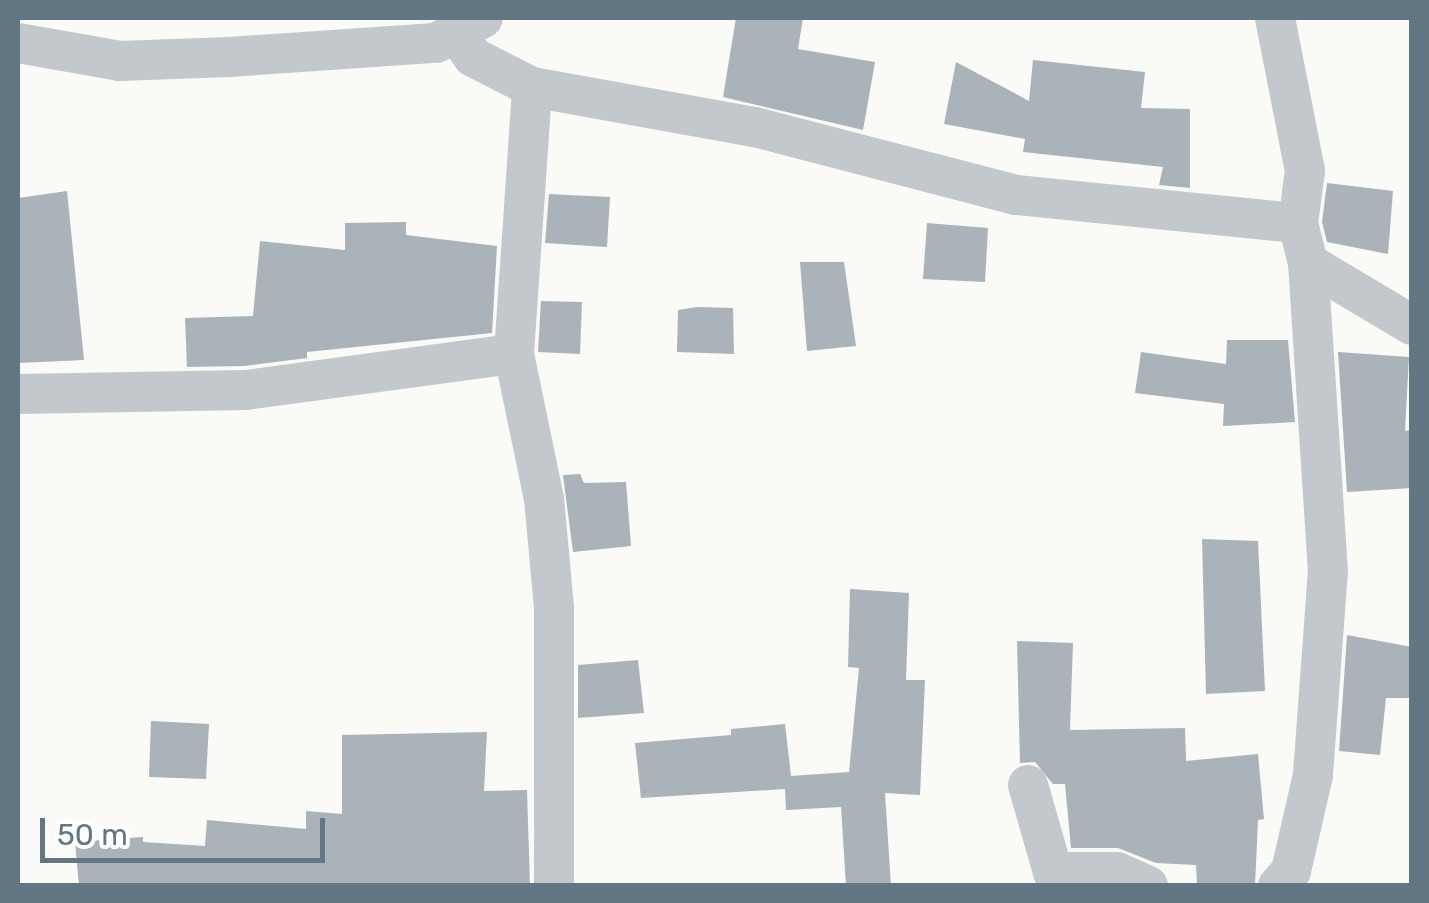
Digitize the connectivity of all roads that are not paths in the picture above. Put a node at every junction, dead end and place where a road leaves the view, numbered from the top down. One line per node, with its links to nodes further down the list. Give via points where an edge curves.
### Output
1 (1274, 18): 5 (street, via 1305,171)
2 (470, 26): 3 (street, via 436,43 120,61); 4 (street, via 473,57)
3 (18, 43)
4 (532, 87): 5 (street, via 755,127 1016,195); 8 (street)
5 (1298, 222): 6 (street)
6 (1308, 263): 7 (street); 13 (street, via 1328,570 1313,775 1291,871)
7 (1412, 325)
8 (514, 354): 9 (street, via 312,384); 11 (street, via 544,499 554,608)
9 (18, 394)
10 (1028, 784): 12 (street, via 1052,872 1116,872)
11 (554, 886)
12 (1148, 886)
13 (1278, 886)

